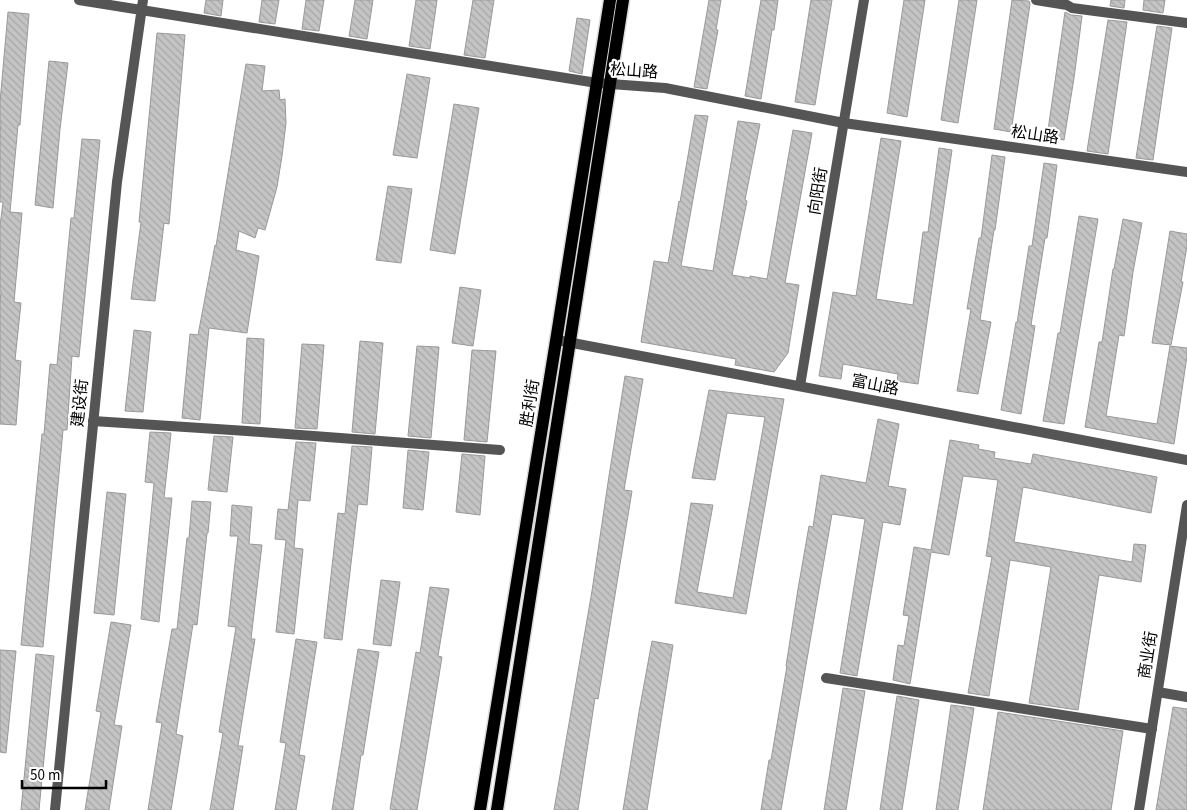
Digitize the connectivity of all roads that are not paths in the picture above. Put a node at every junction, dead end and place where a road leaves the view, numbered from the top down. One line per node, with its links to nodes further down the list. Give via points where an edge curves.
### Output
1 (79, 0): 6 (street, 松山路)
2 (610, 0): 8 (main road, 胜利街)
3 (623, 0): 8 (main road, 胜利街)
4 (864, 0): 9 (street, 向阳街)
5 (1036, 0): 7 (street)
6 (143, 5): 8 (street, 松山路); 13 (street, 建设街, via 117,182)
7 (1187, 23)
8 (603, 84): 9 (street, 松山路, via 665,88); 11 (main road, 胜利街)
9 (844, 123): 10 (street, 松山路); 12 (street, 向阳街)
10 (1187, 172)
11 (563, 341): 12 (street, 富山路); 22 (main road, 胜利街); 23 (main road, 胜利街)
12 (800, 386): 15 (street, 富山路)
13 (93, 421): 14 (street); 21 (street, 建设街)
14 (500, 450)
15 (1187, 460)
16 (1187, 505): 18 (street, 商业街)
17 (826, 678): 20 (street)
18 (1158, 692): 19 (street); 20 (street, 商业街)
19 (1187, 697)
20 (1152, 730): 24 (street, 商业街)
21 (55, 810)
22 (480, 810)
23 (497, 810)
24 (1139, 810)

